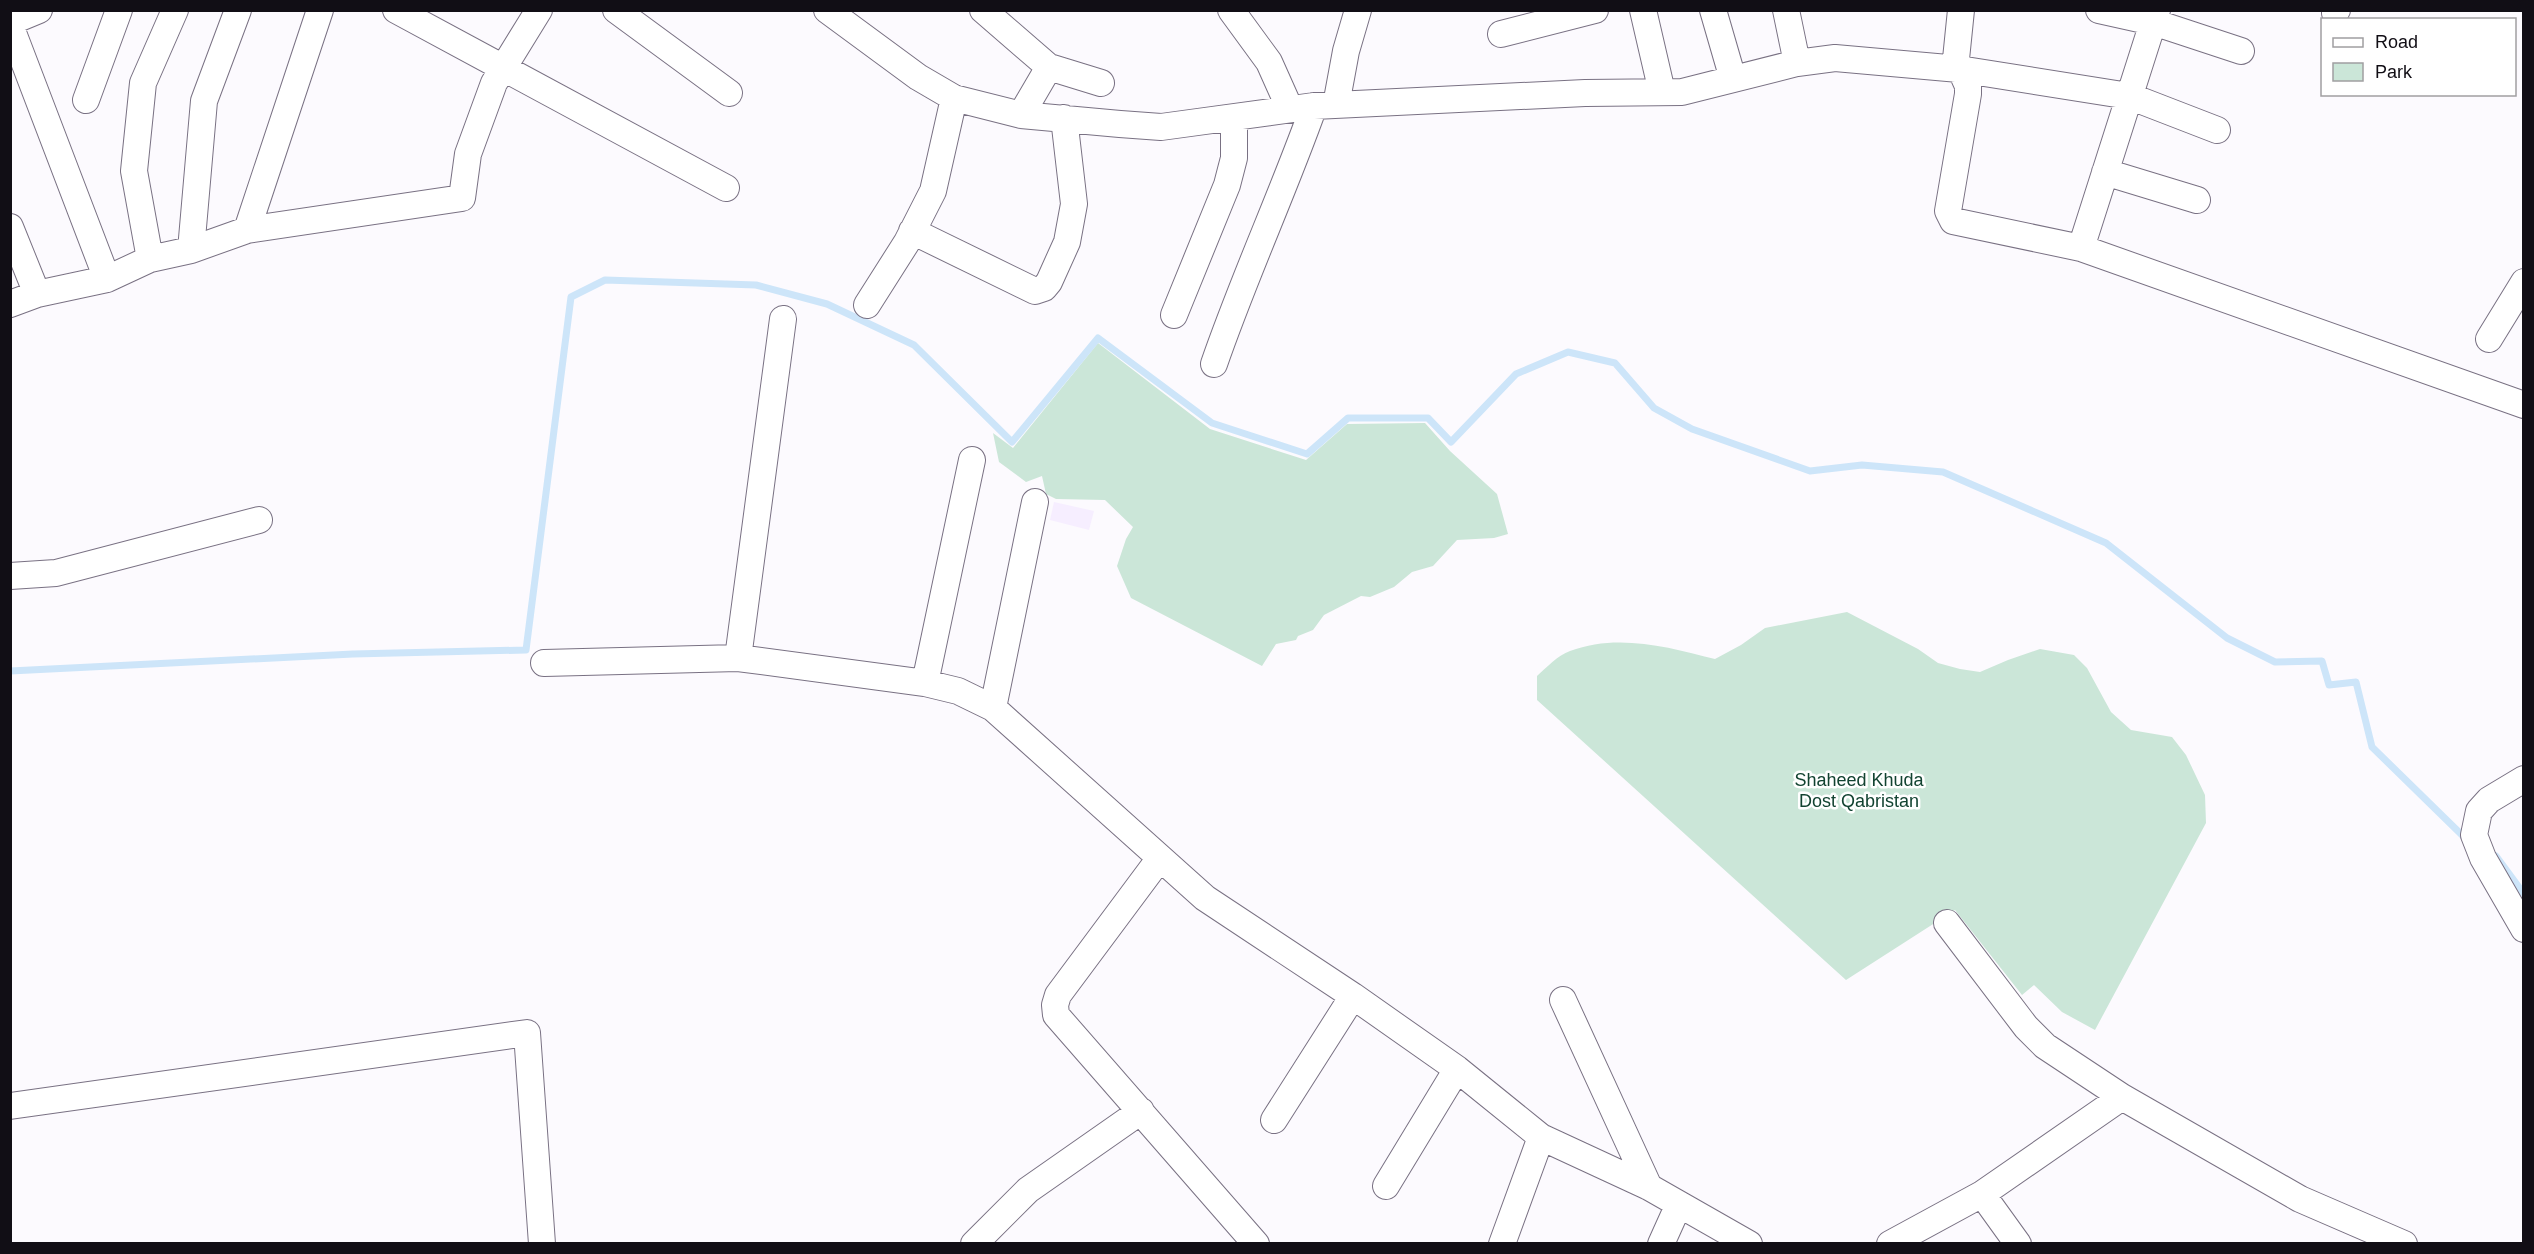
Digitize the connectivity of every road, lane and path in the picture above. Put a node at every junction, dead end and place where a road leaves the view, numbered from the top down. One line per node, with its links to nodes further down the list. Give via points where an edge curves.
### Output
1 (39, 10): 20 (street)
2 (119, 10): 33 (street)
3 (175, 10): 47 (street, via 143,83 138,127 134,171)
4 (238, 10): 46 (street, via 204,101)
5 (320, 10): 43 (street)
6 (396, 10): 25 (street)
7 (539, 10): 25 (street)
8 (982, 10): 24 (street)
9 (1231, 10): 34 (street, via 1269,62)
10 (1358, 10): 34 (street, via 1346,51)
11 (1595, 10): 21 (street)
12 (1643, 10): 29 (street)
13 (1713, 10): 27 (street)
14 (1786, 10): 23 (street)
15 (1961, 10): 26 (street, via 1956,59)
16 (2099, 10): 19 (street)
17 (831, 12): 32 (street, via 918,77)
18 (629, 14): 30 (street)
19 (2155, 16): 22 (street); 31 (street)
20 (10, 23): 48 (street)
21 (1501, 34)
22 (2241, 51)
23 (1797, 63): 26 (street, via 1835,58); 27 (street)
24 (1049, 67): 28 (street); 35 (street)
25 (504, 69): 40 (street); 43 (street, via 494,83 474,133 462,198)
26 (1959, 69): 31 (street); 45 (street, via 1968,94 1948,212 1951,218)
27 (1733, 79): 29 (street, via 1682,92)
28 (1101, 83)
29 (1662, 92): 34 (street)
30 (729, 93)
31 (2129, 96): 38 (street); 39 (street)
32 (954, 98): 35 (street); 44 (street, via 933,190)
33 (86, 100)
34 (1313, 107): 37 (street); 56 (street)
35 (1021, 115): 36 (street)
36 (1064, 118): 37 (street, via 1161,127); 44 (street, via 1074,204 1066,242 1044,288 1035,291)
37 (1234, 118): 53 (street, via 1234,158 1227,185)
38 (2217, 130)
39 (2105, 172): 41 (street); 45 (street)
40 (726, 188)
41 (2197, 200)
42 (10, 227): 50 (street)
43 (247, 230): 46 (street)
44 (912, 231): 52 (street)
45 (2081, 248): 57 (street)
46 (191, 250): 47 (street)
47 (150, 259): 48 (street)
48 (107, 279): 50 (street)
49 (2523, 282): 55 (street)
50 (37, 294): 51 (street)
51 (10, 304)
52 (867, 304)
53 (1174, 315)
54 (783, 319): 62 (street)
55 (2489, 339)
56 (1214, 364)
57 (2523, 405)
58 (972, 460): 64 (street)
59 (1035, 502): 65 (street)
60 (259, 520): 61 (street, via 56,573)
61 (10, 576)
62 (738, 658): 63 (street); 64 (street)
63 (544, 663)
64 (926, 683): 65 (street, via 958,691)
65 (993, 708): 67 (street)
66 (2523, 780): 69 (street, via 2489,800 2479,811 2474,835)
67 (1160, 858): 70 (street, via 1205,898); 75 (street, via 1054,1005 1056,1015)
68 (1947, 923): 73 (street, via 2044,1046)
69 (2523, 929)
70 (1353, 996): 72 (street); 76 (street)
71 (1563, 1000): 79 (street)
72 (1457, 1069): 77 (street); 78 (street)
73 (2122, 1097): 80 (street); 90 (street, via 2300,1199)
74 (10, 1106): 83 (street, via 527,1032)
75 (1141, 1111): 84 (street, via 1028,1190); 85 (street)
76 (1274, 1120)
77 (1541, 1137): 79 (street); 86 (street)
78 (1386, 1186)
79 (1649, 1186): 81 (street)
80 (1983, 1194): 88 (street); 89 (street)
81 (1679, 1203): 82 (street); 87 (street)
82 (1747, 1243)
83 (543, 1244)
84 (974, 1244)
85 (1256, 1244)
86 (1502, 1244)
87 (1661, 1244)
88 (1890, 1244)
89 (2018, 1244)
90 (2404, 1244)

